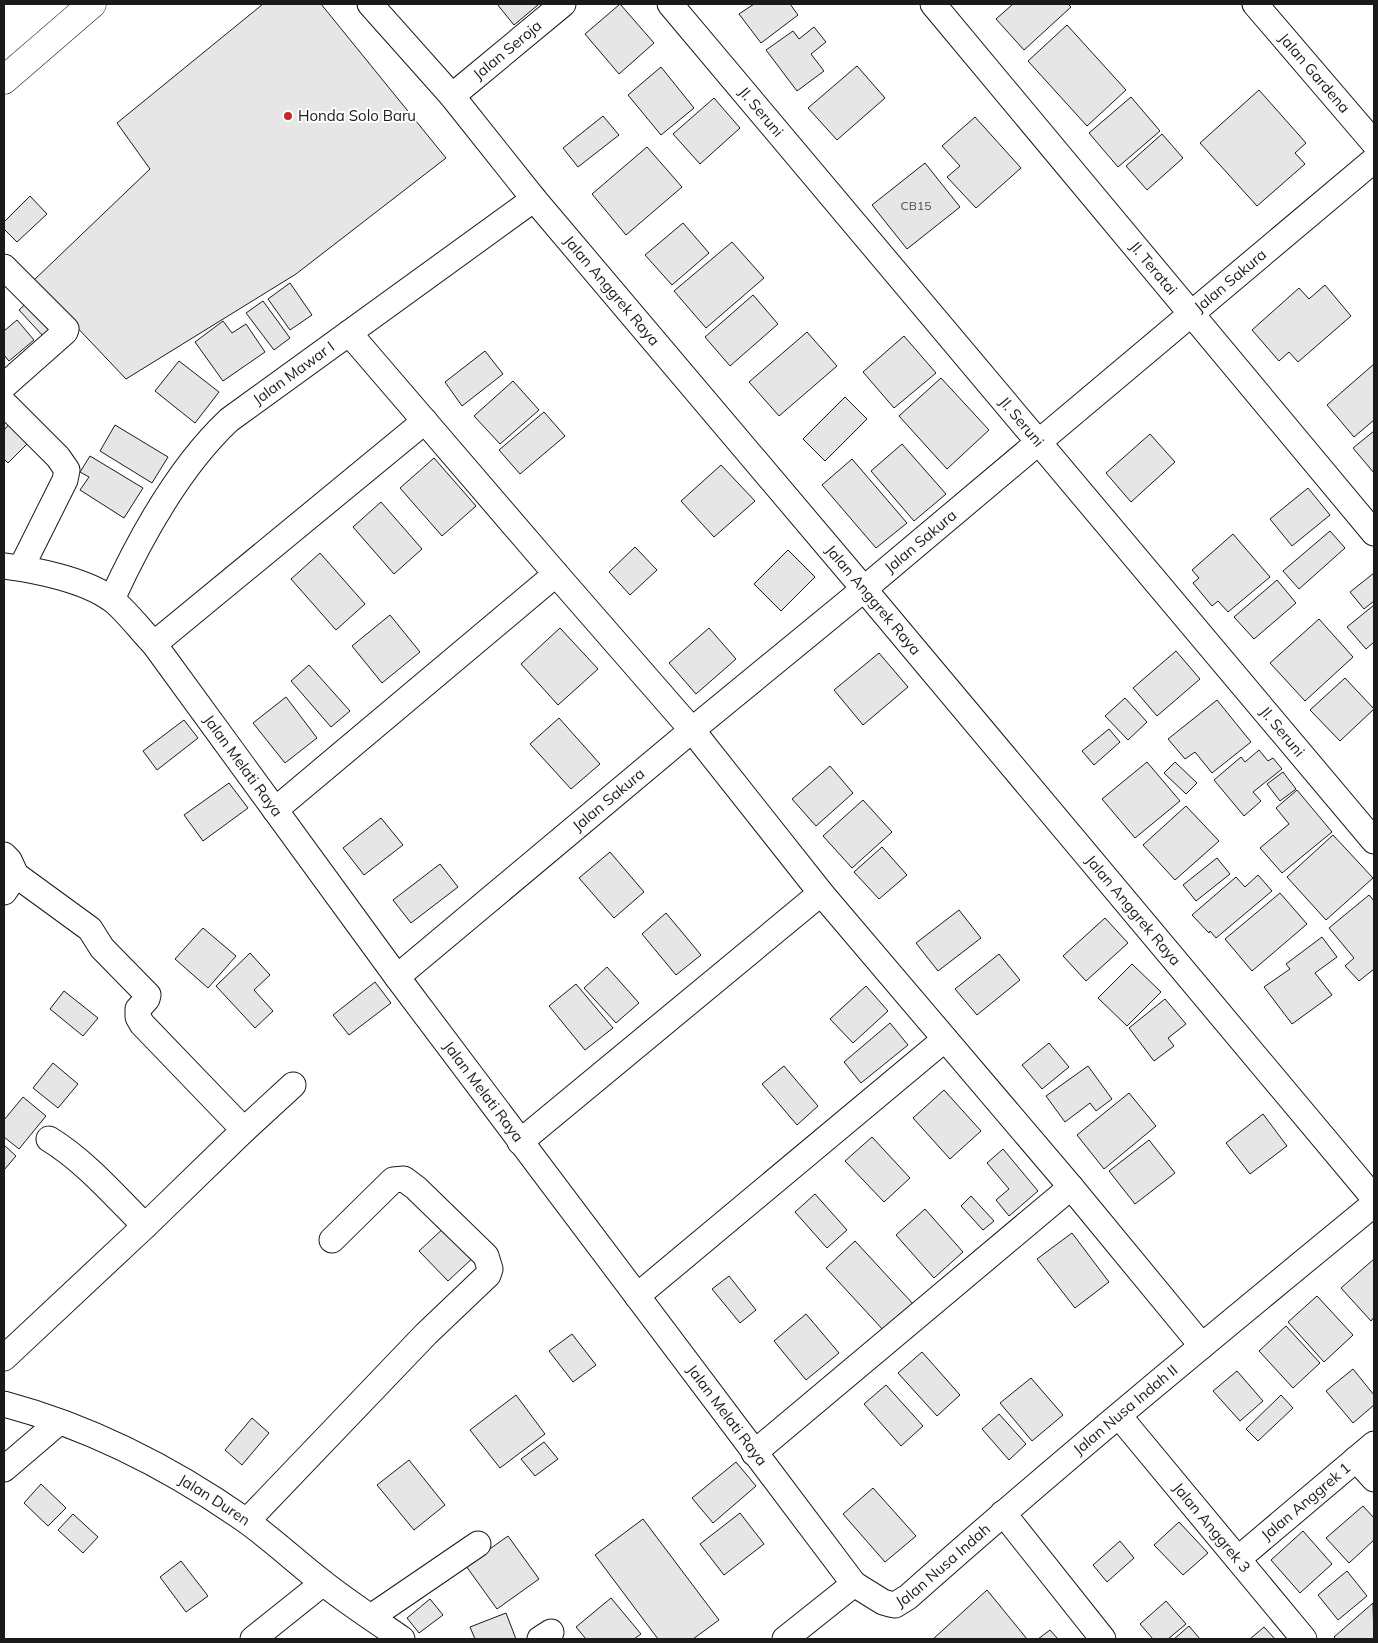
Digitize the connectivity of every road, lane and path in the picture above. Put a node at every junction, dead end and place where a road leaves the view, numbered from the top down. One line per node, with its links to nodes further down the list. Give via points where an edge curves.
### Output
1 (92, 4): 7 (main road)
2 (370, 4): 8 (street, Jalan Anggrek Raya)
3 (563, 4): 8 (street, Jalan Seroja)
4 (670, 4): 18 (street, Jl. Seruni)
5 (932, 4): 13 (street, Jl. Teratai)
6 (1256, 4): 9 (street, Jalan Gardena)
7 (4, 80)
8 (452, 96): 11 (street, Jalan Anggrek Raya)
9 (1374, 142)
10 (1374, 160): 13 (street, Jalan Sakura)
11 (534, 199): 14 (street, Jalan Mawar I); 22 (street, Jalan Anggrek Raya)
12 (4, 268): 15 (street, via 66,329)
13 (1192, 314): 18 (street, Jalan Sakura); 19 (street, Jl. Teratai)
14 (349, 333): 17 (street); 23 (street, Jalan Mawar I, via 229,420 212,436 168,495)
15 (4, 386)
16 (4, 404): 20 (street, via 58,457 66,470 65,480)
17 (425, 421): 21 (street); 24 (street)
18 (1039, 442): 22 (street, Jalan Sakura); 27 (street, Jl. Seruni)
19 (1374, 533)
20 (12, 567): 23 (street, Jalan Melati Raya, via 70,581)
21 (556, 574): 25 (street); 26 (street)
22 (864, 589): 25 (street, Jalan Sakura); 37 (street, Jalan Anggrek Raya)
23 (112, 599): 24 (street, Jalan Melati Raya)
24 (154, 644): 26 (street, Jalan Melati Raya)
25 (692, 730): 29 (street); 30 (street, Jalan Sakura)
26 (275, 810): 30 (street, Jalan Melati Raya)
27 (1374, 841)
28 (8, 874): 33 (street, via 90,930 102,948 148,995 138,1009 142,1024)
29 (821, 892): 31 (street); 35 (street)
30 (397, 977): 35 (street, Jalan Melati Raya)
31 (945, 1040): 36 (street); 41 (street)
32 (293, 1086): 33 (street)
33 (244, 1130): 39 (street)
34 (49, 1140): 39 (street, via 87,1169)
35 (520, 1142): 41 (street, Jalan Melati Raya)
36 (1071, 1188): 42 (street); 48 (street)
37 (1374, 1198)
38 (1374, 1204): 42 (street, Jalan Nusa Indah II)
39 (145, 1226): 43 (street)
40 (332, 1240): 52 (street, via 392,1180 404,1179 486,1256 490,1269 488,1275 426,1334)
41 (637, 1296): 48 (street, Jalan Melati Raya)
42 (1202, 1346): 45 (street, Jalan Nusa Indah II)
43 (4, 1358)
44 (4, 1404): 46 (street, Jalan Duren)
45 (1119, 1416): 51 (street, Jalan Nusa Indah II); 54 (street, Jalan Anggrek 3)
46 (59, 1422): 49 (street); 52 (street, Jalan Duren, via 118,1446 193,1485)
47 (1365, 1451): 50 (street); 54 (street, Jalan Anggrek 1)
48 (754, 1453): 56 (street, Jalan Melati Raya)
49 (4, 1469)
50 (1374, 1479)
51 (1002, 1514): 56 (street, Jalan Nusa Indah, via 896,1605 883,1602); 61 (street)
52 (247, 1521): 55 (street, Jalan Duren)
53 (478, 1544): 57 (street)
54 (1238, 1559): 62 (street, Jalan Anggrek 3)
55 (323, 1583): 57 (street, Jalan Duren); 58 (street)
56 (854, 1584): 60 (street)
57 (371, 1618): 59 (street, Jalan Duren)
58 (253, 1639)
59 (402, 1639)
60 (784, 1639)
61 (1103, 1639)
62 (1304, 1639)

